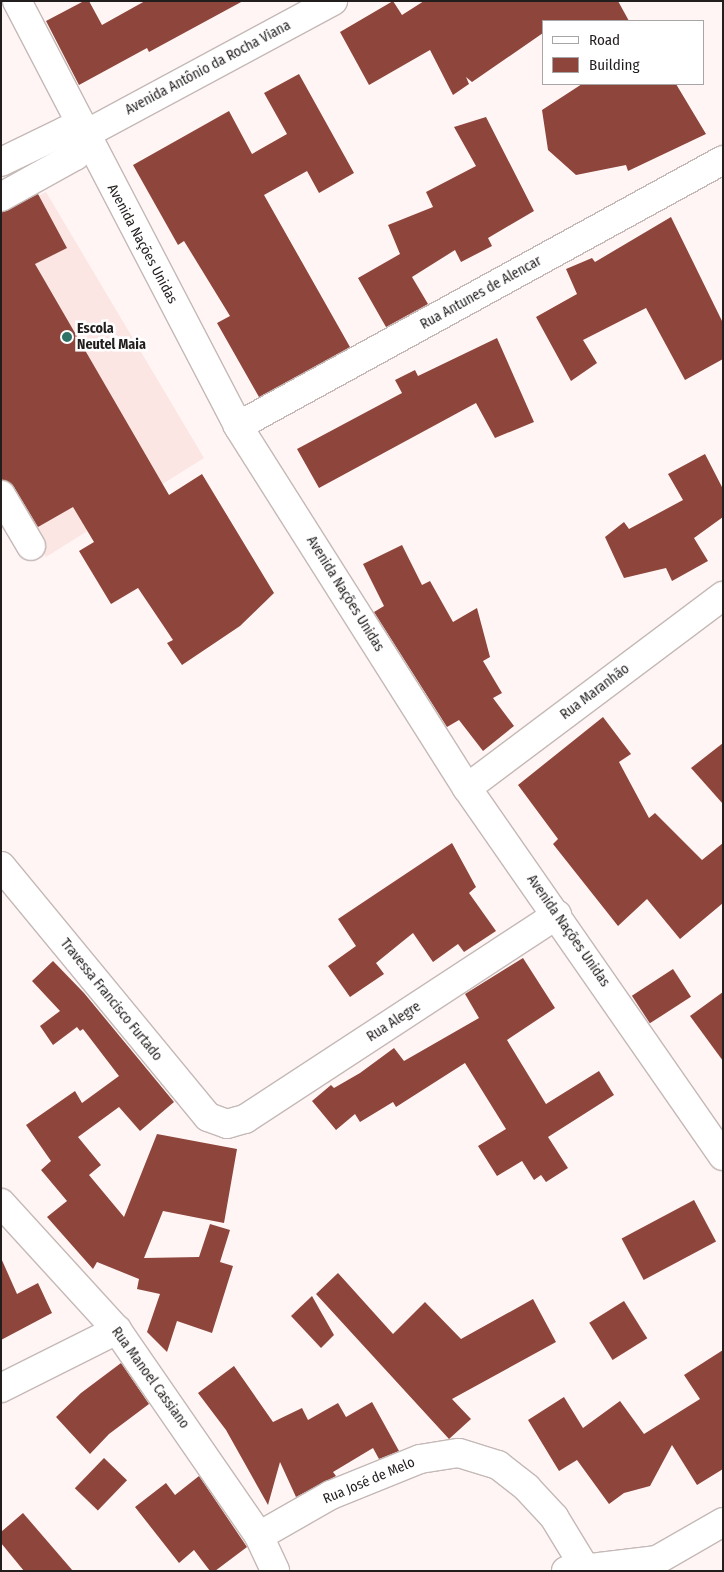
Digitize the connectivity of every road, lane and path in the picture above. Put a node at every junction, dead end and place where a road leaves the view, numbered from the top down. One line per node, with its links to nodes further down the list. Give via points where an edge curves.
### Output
1 (17, 1): 3 (street, Avenida Nações Unidas)
2 (332, 1): 3 (street, Avenida Antônio da Rocha Viana)
3 (75, 140): 5 (street); 6 (street); 7 (street, Avenida Nações Unidas)
4 (723, 160): 7 (street, Rua Antunes de Alencar)
5 (1, 162)
6 (1, 196)
7 (238, 426): 11 (street, Avenida Nações Unidas)
8 (1, 495): 9 (street)
9 (31, 546)
10 (723, 596): 11 (street, Rua Maranhão)
11 (467, 788): 13 (street, Avenida Nações Unidas)
12 (1, 866): 14 (street, Travessa Francisco Furtado, via 208,1117)
13 (557, 915): 14 (street, Rua Alegre, via 245,1119); 15 (street, Avenida Nações Unidas)
14 (228, 1124)
15 (723, 1156)
16 (1, 1203): 17 (street, Rua Manoel Cassiano)
17 (117, 1330): 18 (street); 20 (street, Rua Manoel Cassiano)
18 (1, 1388)
19 (723, 1522): 22 (street)
20 (259, 1536): 24 (street, Rua José de Melo, via 331,1495 420,1459 459,1453 498,1465 527,1488 554,1517); 25 (street, Rua Manoel Cassiano)
21 (723, 1538): 22 (street)
22 (692, 1542): 23 (street, Rua José de Melo)
23 (654, 1565): 24 (street, Rua José de Melo)
24 (575, 1570)
25 (275, 1571)

